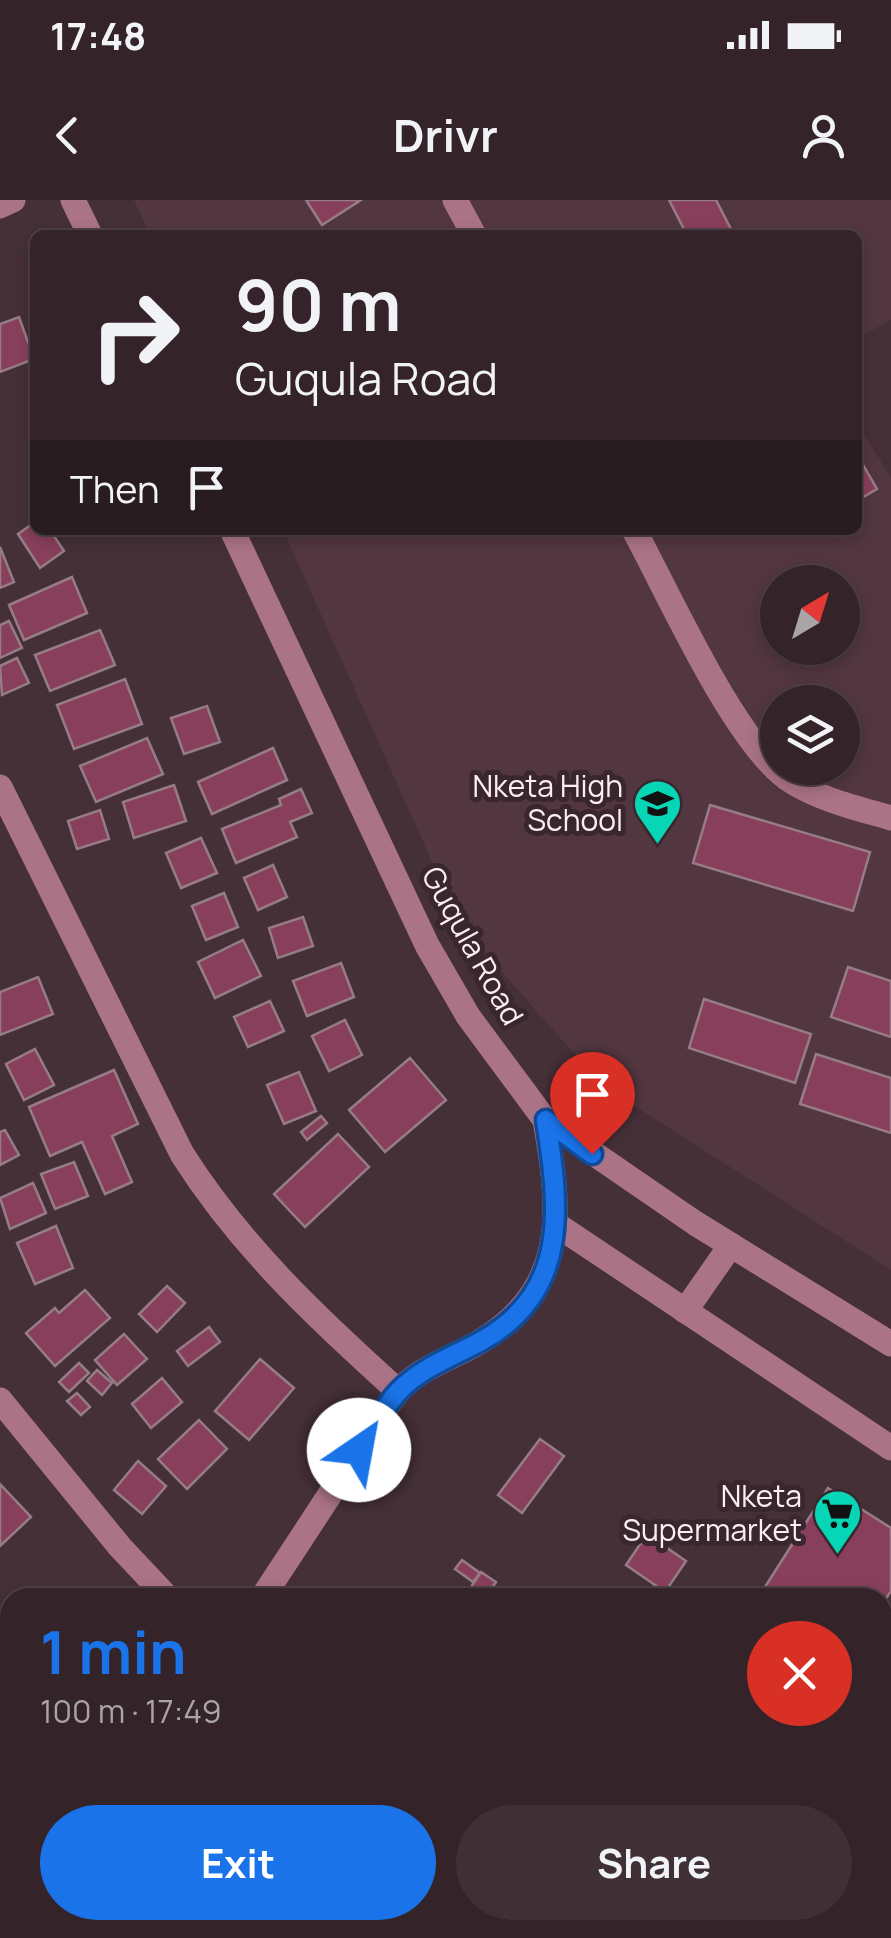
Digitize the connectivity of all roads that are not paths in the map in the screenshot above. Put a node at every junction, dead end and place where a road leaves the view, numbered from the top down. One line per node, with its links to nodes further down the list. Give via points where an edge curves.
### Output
1 (13, 200): 4 (street)
2 (73, 200): 5 (street)
3 (455, 200): 6 (street)
4 (0, 206)
5 (88, 230)
6 (471, 230)
7 (234, 535): 11 (street, Guqula Road, via 428,945 468,1016)
8 (637, 535): 10 (street, via 741,727 766,760 821,796)
9 (0, 787): 16 (street, via 198,1180 292,1294)
10 (891, 818)
11 (546, 1120): 12 (street); 13 (street, Guqula Road)
12 (557, 1225): 14 (street); 16 (street, via 551,1260 514,1316)
13 (730, 1244): 14 (street); 15 (street, Guqula Road)
14 (686, 1311): 18 (street)
15 (891, 1344)
16 (398, 1391): 20 (street)
17 (0, 1400): 19 (street)
18 (891, 1448)
19 (158, 1588)
20 (269, 1588)

